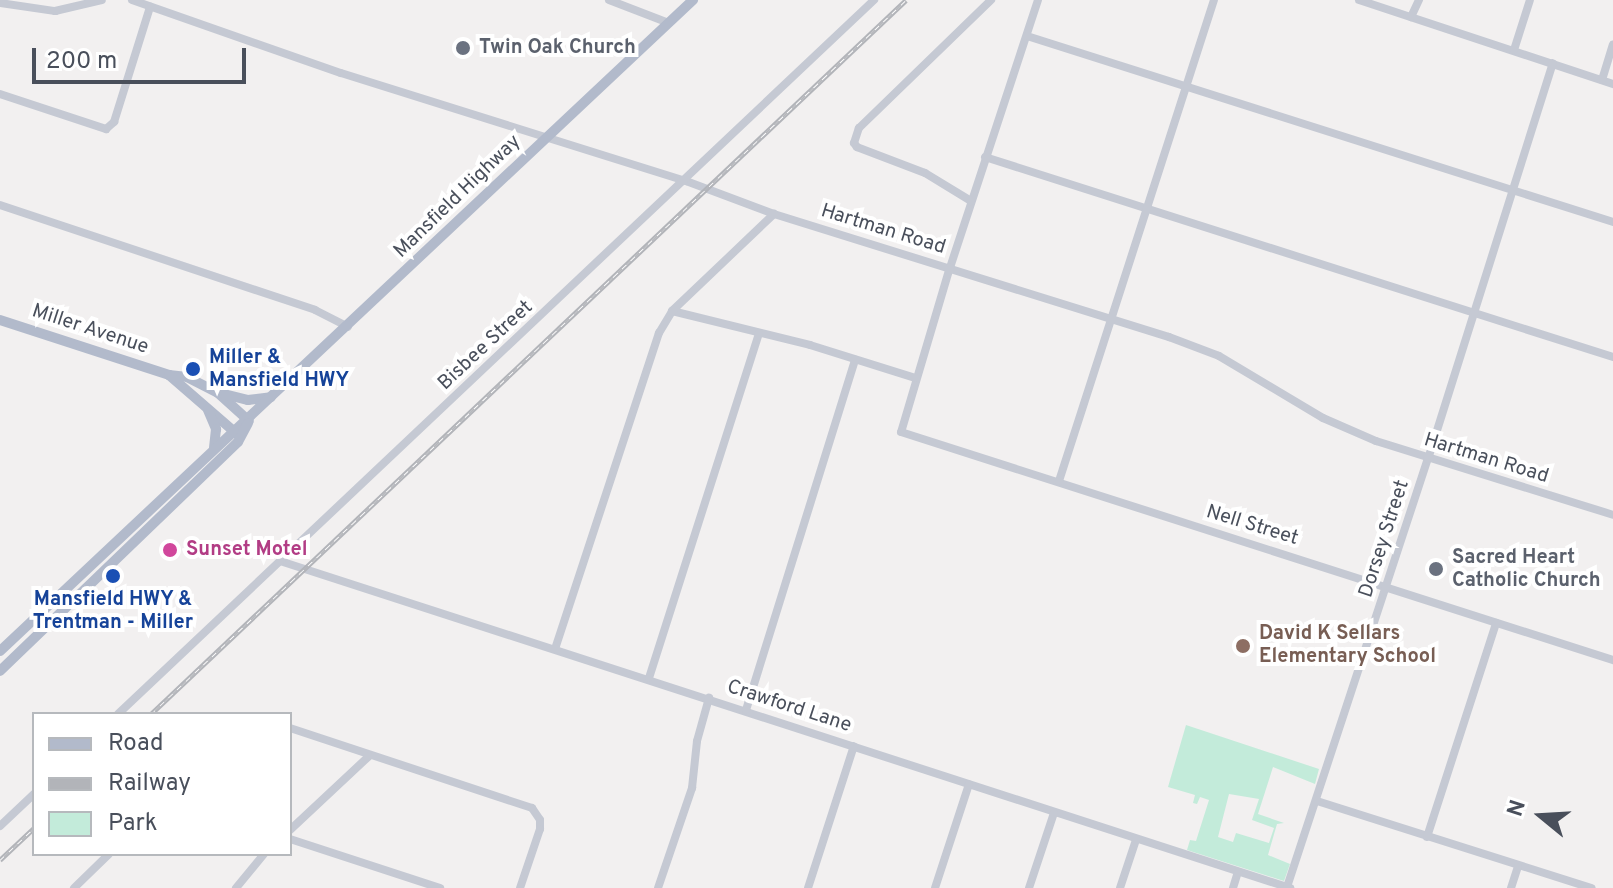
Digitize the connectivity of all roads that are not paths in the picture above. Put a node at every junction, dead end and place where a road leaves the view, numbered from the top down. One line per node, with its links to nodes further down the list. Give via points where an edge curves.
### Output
1 (102, 0): 12 (street, via 55,11)
2 (132, 0): 13 (street, Hartman Road)
3 (609, 0): 15 (street)
4 (693, 0): 15 (main road, Mansfield Highway)
5 (874, 0): 26 (street, Bisbee Street)
6 (991, 0): 28 (street, via 859,128 854,143 925,173)
7 (1038, 0): 16 (street)
8 (1214, 0): 22 (street)
9 (1359, 0): 14 (street)
10 (1419, 0): 14 (street)
11 (1530, 0): 18 (street)
12 (0, 3)
13 (150, 7): 23 (street, via 114,122 106,129); 24 (street, Hartman Road)
14 (1411, 17): 18 (street)
15 (669, 23): 24 (main road, Mansfield Highway)
16 (1027, 36): 22 (street); 25 (street)
17 (1613, 45): 20 (street)
18 (1514, 50): 19 (street)
19 (1553, 63): 20 (street); 27 (street, Dorsey Street)
20 (1602, 80): 21 (street)
21 (1613, 84)
22 (1187, 85): 27 (street); 30 (street)
23 (0, 94)
24 (547, 137): 26 (street, Hartman Road); 38 (main road, Mansfield Highway)
25 (985, 157): 28 (street); 30 (street)
26 (686, 181): 31 (street, Hartman Road); 53 (street, Bisbee Street)
27 (1512, 190): 32 (street); 35 (street, Dorsey Street)
28 (971, 201): 33 (street)
29 (0, 205): 38 (street, via 315,310)
30 (1148, 210): 35 (street); 37 (street)
31 (774, 214): 33 (street, Hartman Road); 34 (street)
32 (1613, 222)
33 (950, 267): 37 (street, Hartman Road); 43 (street)
34 (672, 311): 39 (street); 58 (street, via 659,333)
35 (1472, 312): 40 (street); 50 (street, Dorsey Street)
36 (0, 320): 42 (main road, Miller Avenue)
37 (1111, 321): 50 (street, Hartman Road, via 1219,356 1342,428); 51 (street)
38 (348, 327): 45 (main road, Mansfield Highway)
39 (759, 333): 41 (street); 62 (street)
40 (1613, 357)
41 (855, 360): 43 (street); 64 (street)
42 (169, 375): 44 (main road, Miller Avenue, via 187,377); 46 (main road, Miller Avenue)
43 (915, 378): 51 (street, Nell Street, via 900,428 907,435)
44 (217, 392): 45 (main road, via 248,400); 47 (main road, Miller Avenue)
45 (276, 395): 47 (main road, Mansfield Highway)
46 (203, 402): 48 (main road, Miller Avenue); 49 (main road, via 216,429)
47 (249, 421): 48 (main road, Mansfield Highway)
48 (238, 434): 49 (main road, Mansfield Highway); 55 (main road, Mansfield Highway)
49 (213, 450): 54 (main road, Mansfield Highway)
50 (1428, 459): 52 (street, Hartman Road); 56 (street, Dorsey Street)
51 (1059, 481): 56 (street, Nell Street)
52 (1613, 515)
53 (280, 561): 58 (street, Crawford Lane); 65 (street, Bisbee Street)
54 (93, 564): 55 (main road); 59 (main road, Mansfield Highway)
55 (103, 575): 61 (main road, Mansfield Highway)
56 (1386, 585): 57 (street, Nell Street); 71 (street, Dorsey Street)
57 (1496, 623): 60 (street, Nell Street); 75 (street)
58 (555, 649): 62 (street, Crawford Lane)
59 (0, 651)
60 (1613, 660)
61 (0, 671)
62 (649, 678): 63 (street, Crawford Lane)
63 (709, 698): 64 (street, Crawford Lane); 86 (street, via 692,788)
64 (746, 710): 67 (street, Crawford Lane)
65 (120, 712)
66 (292, 729): 68 (street)
67 (854, 746): 69 (street, Crawford Lane); 87 (street)
68 (369, 756): 74 (street); 85 (street, via 537,813 540,829)
69 (969, 784): 72 (street, Crawford Lane); 88 (street)
70 (32, 796): 73 (street)
71 (1317, 801): 75 (street); 92 (street, Dorsey Street)
72 (1054, 813): 77 (street, Crawford Lane); 89 (street)
73 (0, 826)
74 (292, 828)
75 (1427, 837): 80 (street)
76 (292, 840): 84 (street)
77 (1136, 840): 81 (street, Crawford Lane); 90 (street)
78 (107, 856): 82 (street)
79 (262, 856): 83 (street)
80 (1518, 867): 93 (street); 94 (street)
81 (1238, 872): 91 (street); 92 (street, Crawford Lane)
82 (74, 888)
83 (236, 888)
84 (440, 888)
85 (520, 888)
86 (658, 888)
87 (808, 888)
88 (935, 888)
89 (1029, 888)
90 (1120, 888)
91 (1233, 888)
92 (1288, 888)
93 (1511, 888)
94 (1592, 888)

